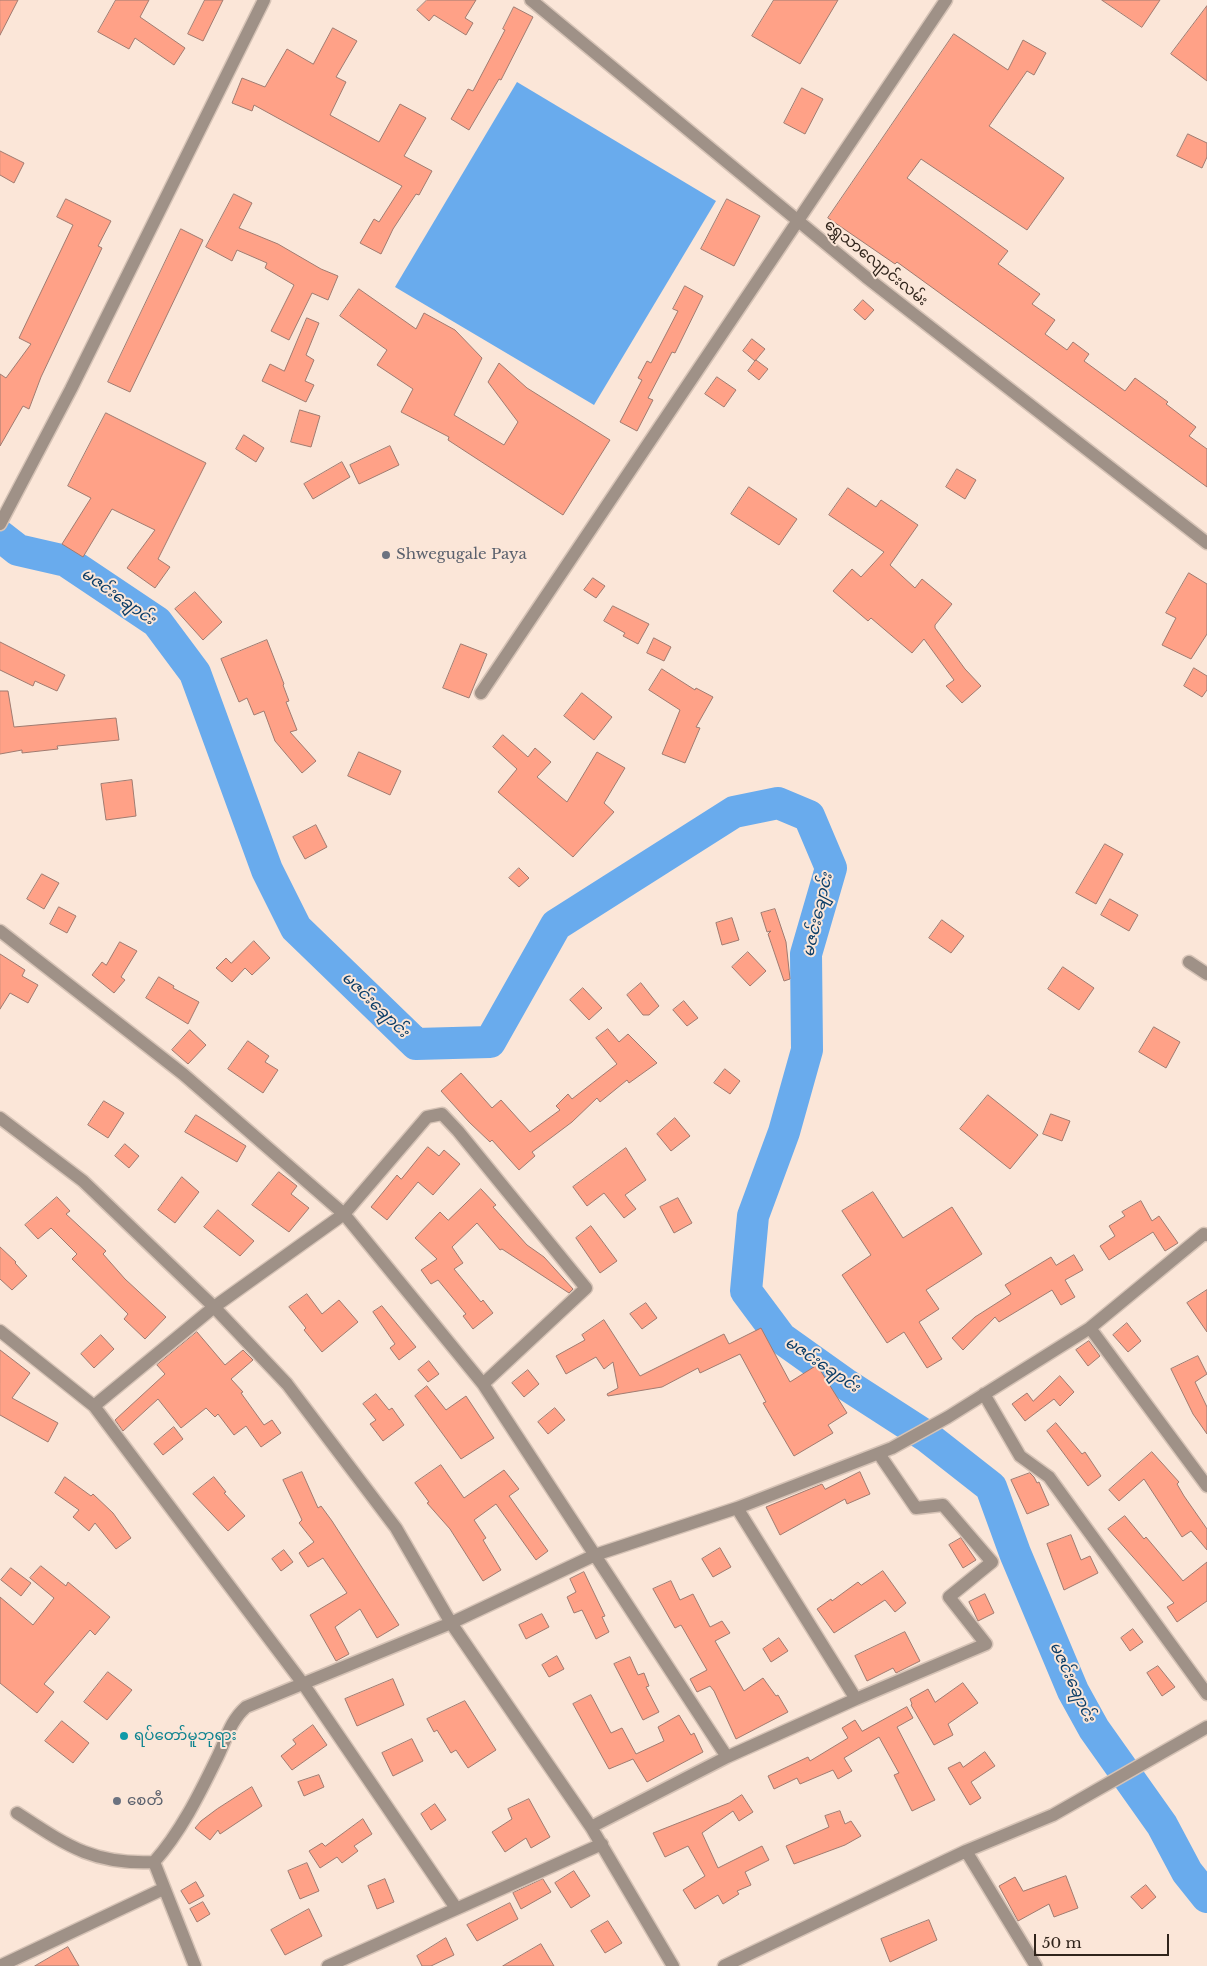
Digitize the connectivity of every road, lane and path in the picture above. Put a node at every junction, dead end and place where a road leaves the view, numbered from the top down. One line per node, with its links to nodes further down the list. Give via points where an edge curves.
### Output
1 (264, 0): 5 (street)
2 (531, 0): 4 (street, ရွှေသာလျောင်းလမ်း)
3 (946, 0): 4 (street)
4 (800, 222): 6 (street, ရွှေသာလျောင်းလမ်း); 7 (street)
5 (0, 524)
6 (1207, 543)
7 (482, 693)
8 (0, 931): 12 (street, via 183,1074)
9 (1189, 962): 10 (street)
10 (1207, 974)
11 (0, 1118): 14 (street, via 83,1181)
12 (344, 1214): 14 (street); 17 (street); 17 (street, via 427,1117 442,1114 458,1131 586,1288)
13 (1206, 1236): 15 (street)
14 (214, 1307): 19 (street); 24 (street, via 287,1384 396,1528)
15 (1090, 1328): 18 (street); 21 (street)
16 (0, 1331): 19 (street)
17 (483, 1384): 23 (street)
18 (984, 1394): 20 (street); 26 (street, via 1020,1456 1049,1477)
19 (94, 1406): 25 (street)
20 (879, 1454): 22 (street); 27 (street, via 916,1508 943,1505 992,1562 949,1597 986,1644)
21 (1207, 1486)
22 (737, 1508): 23 (street); 27 (street)
23 (595, 1556): 24 (street); 29 (street)
24 (451, 1623): 25 (street); 31 (street)
25 (304, 1684): 34 (street, via 246,1707 231,1722 216,1759 170,1844); 36 (street)
26 (1207, 1694)
27 (856, 1699): 29 (street)
28 (1207, 1727): 33 (street, via 1053,1815)
29 (727, 1757): 31 (street)
30 (17, 1813): 34 (street, via 88,1855 124,1864)
31 (591, 1827): 32 (street)
32 (602, 1844): 36 (street); 40 (street)
33 (966, 1851): 41 (street); 42 (street)
34 (154, 1862): 35 (street)
35 (162, 1889): 37 (street); 38 (street)
36 (456, 1908): 39 (street)
37 (0, 1966)
38 (195, 1966)
39 (328, 1966)
40 (673, 1966)
41 (724, 1966)
42 (1036, 1966)

